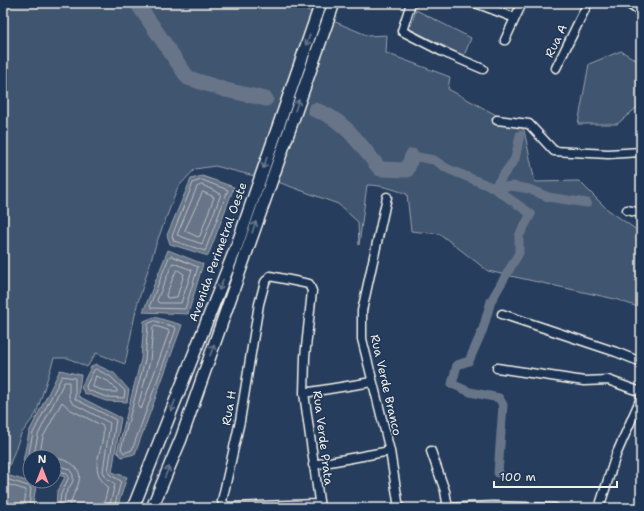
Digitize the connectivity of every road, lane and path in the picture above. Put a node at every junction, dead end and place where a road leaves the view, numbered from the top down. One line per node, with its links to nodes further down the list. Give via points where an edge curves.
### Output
1 (321, 3): 29 (main road, Avenida Perimetral Oeste, one-way to 29, via 237,245)
2 (334, 3): 30 (main road, one-way to 2, via 181,439)
3 (411, 3): 10 (street, via 402,31)
4 (476, 3): 7 (street)
5 (522, 3): 7 (street)
6 (588, 3): 9 (street, Rua A)
7 (515, 18): 8 (street)
8 (505, 40)
9 (556, 68)
10 (482, 69)
11 (497, 120): 12 (street, via 529,124 554,150 608,154)
12 (641, 152)
13 (387, 197): 20 (street, Rua Verde Branco, via 361,322 362,339)
14 (627, 210): 15 (street)
15 (641, 213)
16 (312, 298): 22 (street, Rua Verde Prata, via 305,357); 27 (street, Rua H, via 312,288 309,284 272,276 265,282 257,311 240,421 221,499 223,504 229,507)
17 (502, 314): 18 (street)
18 (641, 362)
19 (497, 368): 21 (street, via 584,381 608,380)
20 (372, 382): 22 (street); 24 (street, Rua Verde Branco)
21 (641, 392)
22 (304, 393): 26 (street, Rua Verde Prata)
23 (641, 398): 35 (street, via 616,455)
24 (390, 451): 26 (street); 31 (street, Rua Verde Branco)
25 (431, 451): 33 (street)
26 (313, 465): 27 (street, Rua Verde Prata)
27 (320, 506)
28 (493, 507): 33 (street); 34 (street)
29 (133, 508)
30 (152, 508)
31 (399, 508)
32 (443, 508): 33 (street)
33 (448, 508)
34 (555, 508)
35 (599, 508)

